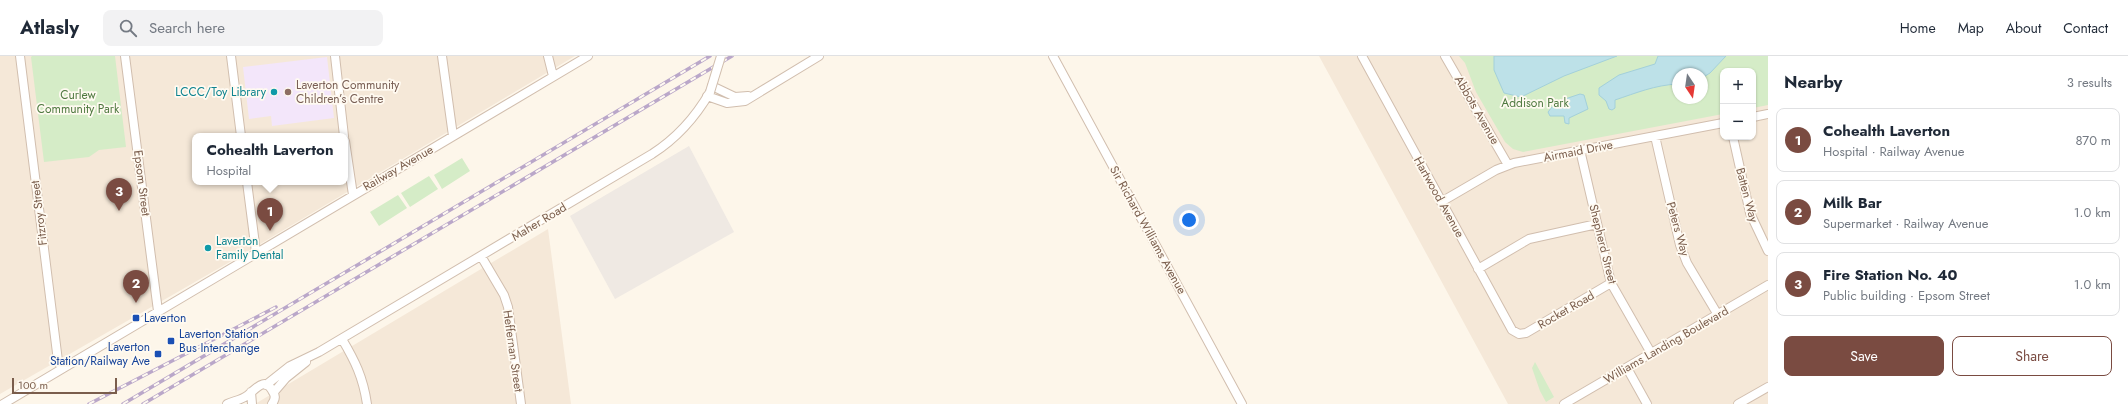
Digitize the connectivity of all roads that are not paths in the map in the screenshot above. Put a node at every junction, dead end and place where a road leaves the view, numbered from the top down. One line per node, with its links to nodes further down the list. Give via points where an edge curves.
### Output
1 (20, 56): 43 (street, Fitzroy Street, via 58,361)
2 (125, 56): 36 (street, Epsom Street)
3 (231, 56): 18 (street)
4 (335, 56): 19 (street)
5 (442, 56): 20 (street)
6 (548, 56): 13 (street)
7 (588, 56): 13 (street, Railway Avenue)
8 (721, 56): 14 (street, Maher Road, bridge)
9 (819, 56): 14 (street, via 747,100 724,102)
10 (1053, 56): 53 (street, Sir Richard Williams Avenue)
11 (1362, 56): 28 (street, Hartwood Avenue)
12 (1446, 56): 25 (street, Abbots Avenue)
13 (553, 76): 20 (street, Railway Avenue)
14 (711, 91): 32 (street, Maher Road, via 689,124 662,148)
15 (1768, 114): 16 (street)
16 (1756, 116)
17 (1720, 124): 21 (street, Airmaid Drive)
18 (241, 133)
19 (344, 133)
20 (453, 136): 27 (street, Railway Avenue)
21 (1655, 136): 23 (street, Airmaid Drive); 37 (street, Peters Way, via 1680,245 1687,263)
22 (1734, 140): 30 (street, Batten Way, via 1750,213)
23 (1580, 150): 25 (street, Airmaid Drive); 29 (street, Shepherd Street)
24 (348, 164): 27 (street)
25 (1508, 165): 28 (street, Airmaid Drive)
26 (247, 185): 31 (street)
27 (352, 195): 31 (street, Railway Avenue)
28 (1441, 202): 33 (street, Hartwood Avenue)
29 (1597, 224): 33 (street, via 1529,239); 34 (street, Shepherd Street)
30 (1768, 251)
31 (256, 252): 36 (street, Railway Avenue)
32 (481, 256): 39 (street, Maher Road); 52 (street, Heffernan Street, via 508,306)
33 (1478, 268): 38 (street, Hartwood Avenue, via 1510,327)
34 (1611, 283): 38 (street, Rocket Road, via 1526,334); 41 (street, Shepherd Street)
35 (1768, 285): 37 (street, Williams Landing Boulevard)
36 (158, 311): 43 (street, Railway Avenue)
37 (1718, 315): 41 (street, Williams Landing Boulevard)
38 (1519, 334)
39 (342, 338): 40 (street, Maher Road); 51 (street, via 357,364)
40 (319, 352): 44 (street, Maher Road, via 290,366); 47 (street, Maher Road, via 286,378)
41 (1651, 353): 42 (street, Williams Landing Boulevard)
42 (1627, 368): 54 (street, Williams Landing Boulevard); 55 (street)
43 (62, 369): 48 (street, Railway Avenue)
44 (266, 385): 46 (street, Maher Road, via 256,386); 47 (street)
45 (1768, 386): 56 (street)
46 (250, 392): 49 (street, via 247,396); 50 (street)
47 (275, 400)
48 (3, 404)
49 (227, 404)
50 (252, 404)
51 (367, 404)
52 (521, 404)
53 (1242, 404)
54 (1564, 404)
55 (1647, 404)
56 (1738, 404)

